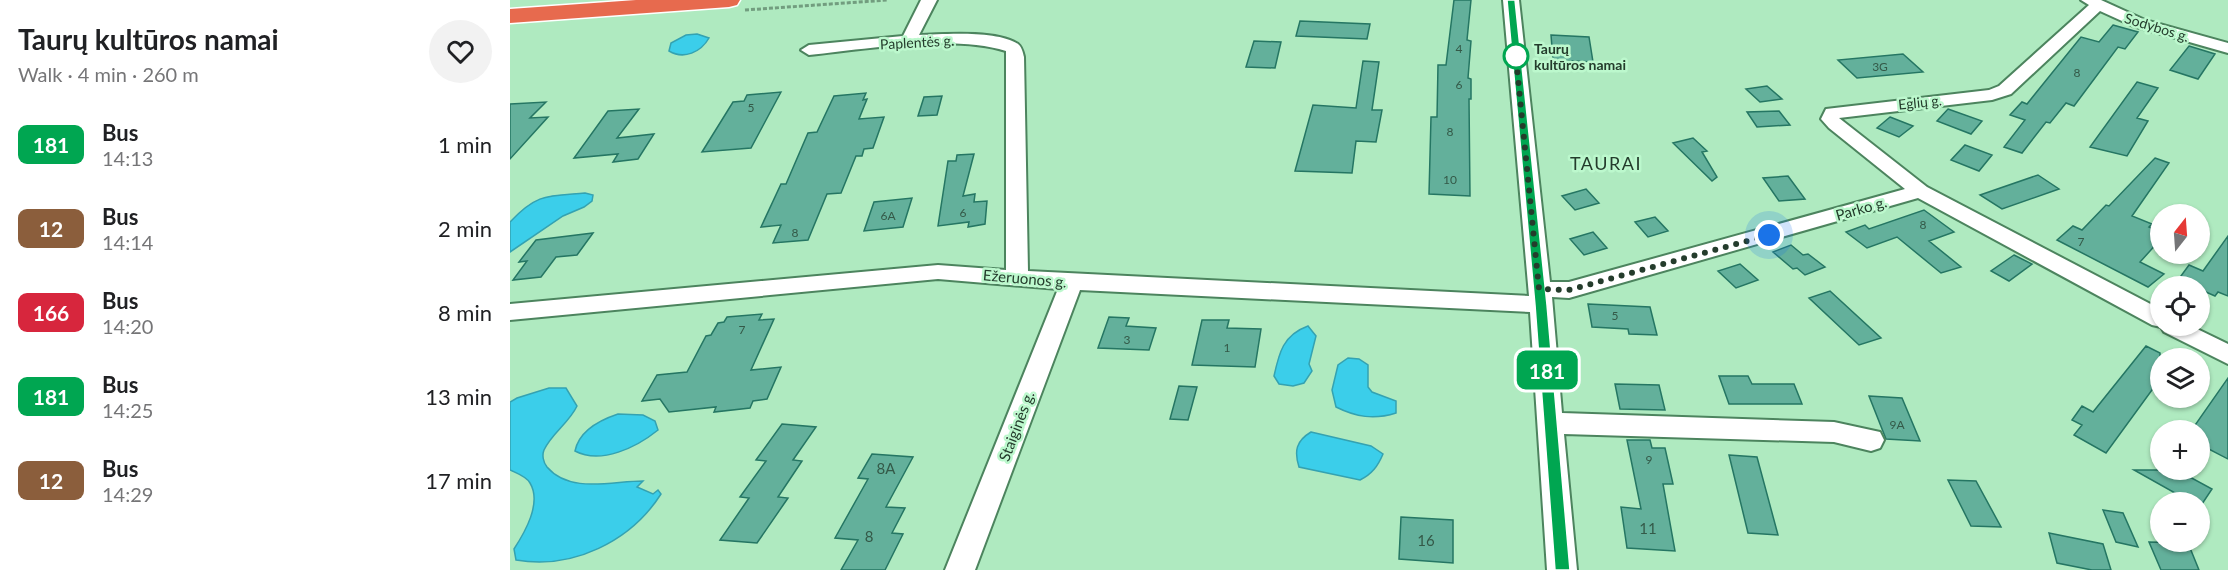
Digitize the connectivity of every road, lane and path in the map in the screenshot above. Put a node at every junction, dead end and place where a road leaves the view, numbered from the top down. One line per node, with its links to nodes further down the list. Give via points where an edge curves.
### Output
1 (729, 0): 5 (highway)
2 (929, 0): 6 (street)
3 (1511, 0): 12 (street)
4 (2093, 3): 7 (street, Sodybos g., via 2139,23); 9 (street, Eglių g., via 2006,90 1992,95 1832,112 1830,119 1835,124)
5 (510, 16)
6 (908, 42): 8 (street, Paplentės g.); 10 (street, Paplentės g., via 994,40 1013,48 1017,57)
7 (2228, 48)
8 (809, 50)
9 (1920, 191): 12 (street, Parko g.); 14 (street)
10 (1017, 277): 11 (street, Ežeruonos g.); 13 (street, Ežeruonos g., via 901,274)
11 (1072, 282): 12 (street, Ežeruonos g.); 19 (street, Staiginės g.)
12 (1540, 297): 17 (street)
13 (510, 312)
14 (2150, 314)
15 (2191, 336): 16 (street)
16 (2228, 355)
17 (1551, 423): 18 (street, via 1834,432); 20 (street)
18 (1871, 440)
19 (960, 570)
20 (1562, 570)

